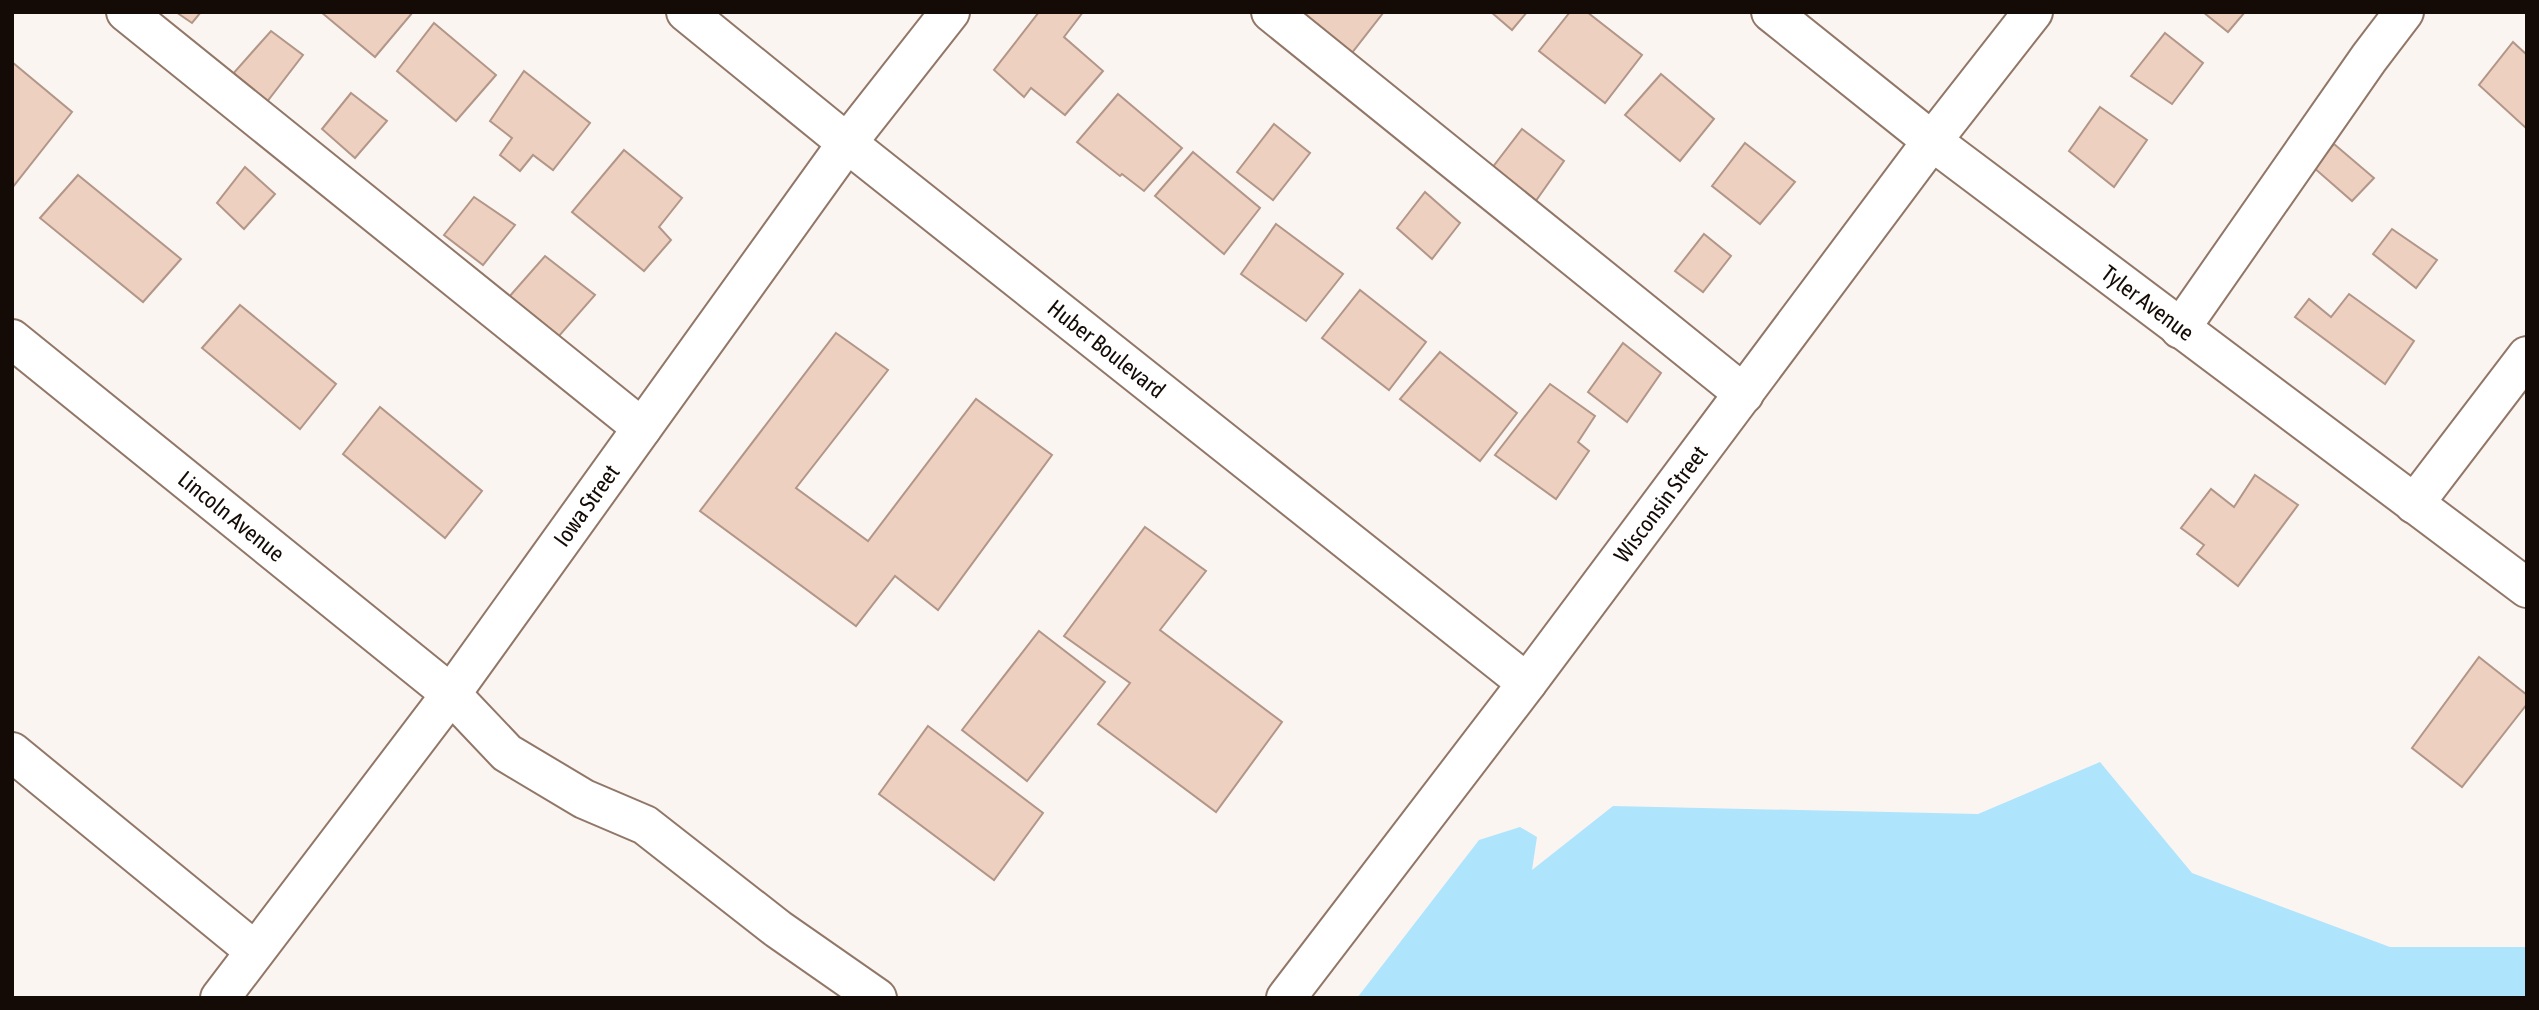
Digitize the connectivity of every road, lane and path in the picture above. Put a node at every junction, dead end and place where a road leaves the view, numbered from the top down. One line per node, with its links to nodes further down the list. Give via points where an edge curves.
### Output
1 (126, 12): 14 (street)
2 (686, 12): 9 (street, Huber Boulevard)
3 (950, 12): 9 (street, Iowa Street)
4 (1271, 12): 13 (street)
5 (1771, 12): 8 (street, Tyler Avenue)
6 (2033, 12): 8 (street, Wisconsin Street)
7 (2404, 12): 10 (street)
8 (1932, 141): 10 (street, Tyler Avenue); 13 (street, Wisconsin Street)
9 (847, 142): 14 (street, Iowa Street); 17 (street, Huber Boulevard)
10 (2180, 329): 15 (street, Tyler Avenue)
11 (12, 339): 18 (street, Lincoln Avenue)
12 (2527, 356): 15 (street)
13 (1744, 394): 17 (street, Wisconsin Street)
14 (642, 428): 18 (street, Iowa Street)
15 (2414, 504): 16 (street, Tyler Avenue)
16 (2527, 588)
17 (1527, 683): 23 (street, Wisconsin Street)
18 (451, 694): 20 (street, Iowa Street); 22 (street, Lincoln Avenue, via 507,753 584,799 645,825 778,929)
19 (12, 752): 20 (street)
20 (255, 951): 21 (street, Iowa Street)
21 (220, 998)
22 (877, 998)
23 (1286, 998)

